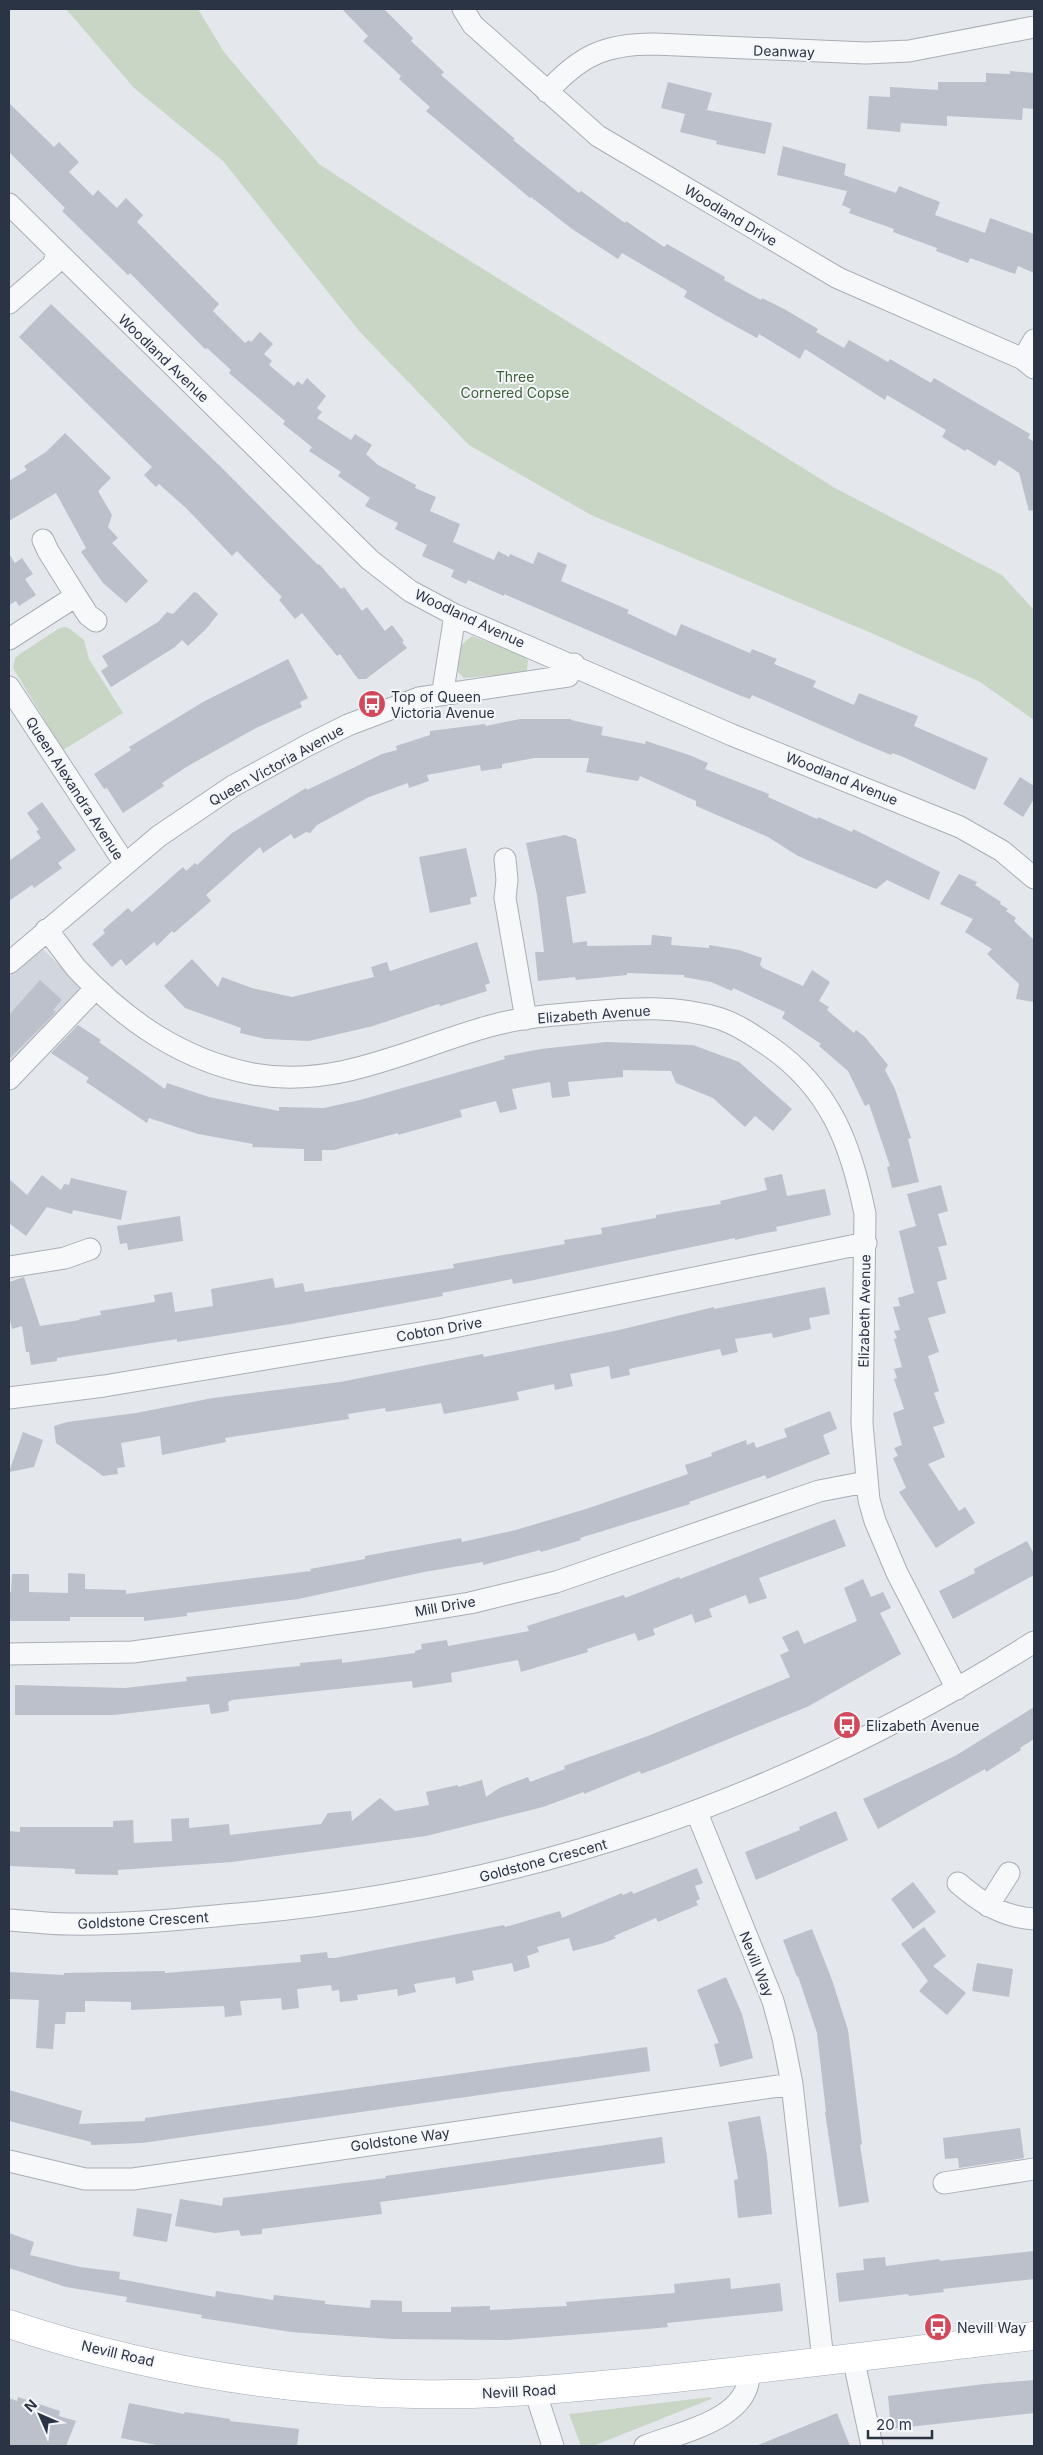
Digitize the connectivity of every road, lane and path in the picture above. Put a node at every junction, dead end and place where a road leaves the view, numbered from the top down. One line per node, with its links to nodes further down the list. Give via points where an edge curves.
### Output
1 (462, 9): 3 (street, Woodland Drive, via 473,25)
2 (1034, 27): 3 (street, Deanway, via 909,51 821,52 623,45 587,56)
3 (546, 92): 8 (street, Woodland Drive, via 598,136 838,278)
4 (9, 204): 5 (street, Woodland Avenue)
5 (57, 254): 6 (street, via 53,265); 11 (street, Woodland Avenue, via 370,560 410,591)
6 (9, 302)
7 (1034, 340): 8 (street)
8 (1028, 364)
9 (43, 540): 10 (street)
10 (76, 596): 12 (street); 13 (street)
11 (455, 614): 14 (street, Woodland Avenue); 16 (street)
12 (96, 621)
13 (9, 639)
14 (574, 664): 16 (street, Queen Victoria Avenue, via 568,676); 19 (street, Woodland Avenue, via 732,735 960,827 1002,851)
15 (9, 687): 18 (street, Queen Alexandra Avenue)
16 (445, 694): 18 (street, Queen Victoria Avenue, via 406,702 348,725 246,778 194,811)
17 (505, 859): 23 (street, via 505,898)
18 (124, 864): 20 (street, Queen Victoria Avenue)
19 (1034, 878)
20 (46, 930): 21 (street, Queen Victoria Avenue); 22 (street, Elizabeth Avenue)
21 (9, 963)
22 (96, 988): 23 (street, Elizabeth Avenue, via 145,1030 185,1052 231,1068 279,1077 330,1075 405,1056 491,1025); 24 (street)
23 (526, 1019): 25 (street, Elizabeth Avenue, via 640,1008 673,1010 724,1020 756,1037 794,1066 817,1089 829,1108 859,1186 865,1214)
24 (9, 1079)
25 (866, 1243): 28 (street, Cobton Drive, via 444,1329 104,1386); 29 (street, Elizabeth Avenue, via 862,1424)
26 (90, 1249): 27 (street, via 65,1258)
27 (9, 1267)
28 (9, 1398)
29 (866, 1482): 31 (street, Mill Drive, via 819,1491 556,1582 470,1603 133,1652); 32 (street, Elizabeth Avenue, via 875,1521 893,1564)
30 (1034, 1642): 32 (street, Goldstone Crescent)
31 (9, 1654)
32 (957, 1689): 33 (street, Goldstone Crescent, via 860,1742)
33 (696, 1813): 38 (street, Goldstone Crescent, via 616,1841 470,1880 406,1893 296,1910 128,1923 68,1924); 39 (street, Nevill Way, via 773,2001)
34 (1010, 1872): 36 (street)
35 (958, 1883): 36 (street)
36 (988, 1906): 37 (street)
37 (1034, 1919)
38 (9, 1920)
39 (792, 2084): 40 (street, Goldstone Way, via 134,2179 85,2179); 46 (street, Nevill Way)
40 (9, 2161)
41 (1034, 2169): 42 (street)
42 (944, 2182)
43 (9, 2324): 48 (main road, Nevill Road, via 134,2358 268,2383 413,2394)
44 (1034, 2336): 45 (main road, Nevill Road)
45 (853, 2358): 46 (main road, Nevill Road); 51 (street)
46 (823, 2360): 47 (main road, Nevill Road)
47 (749, 2371): 48 (main road, Nevill Road); 50 (street, via 750,2384 739,2402 725,2415)
48 (535, 2391): 49 (street)
49 (553, 2446)
50 (645, 2446)
51 (872, 2446)

